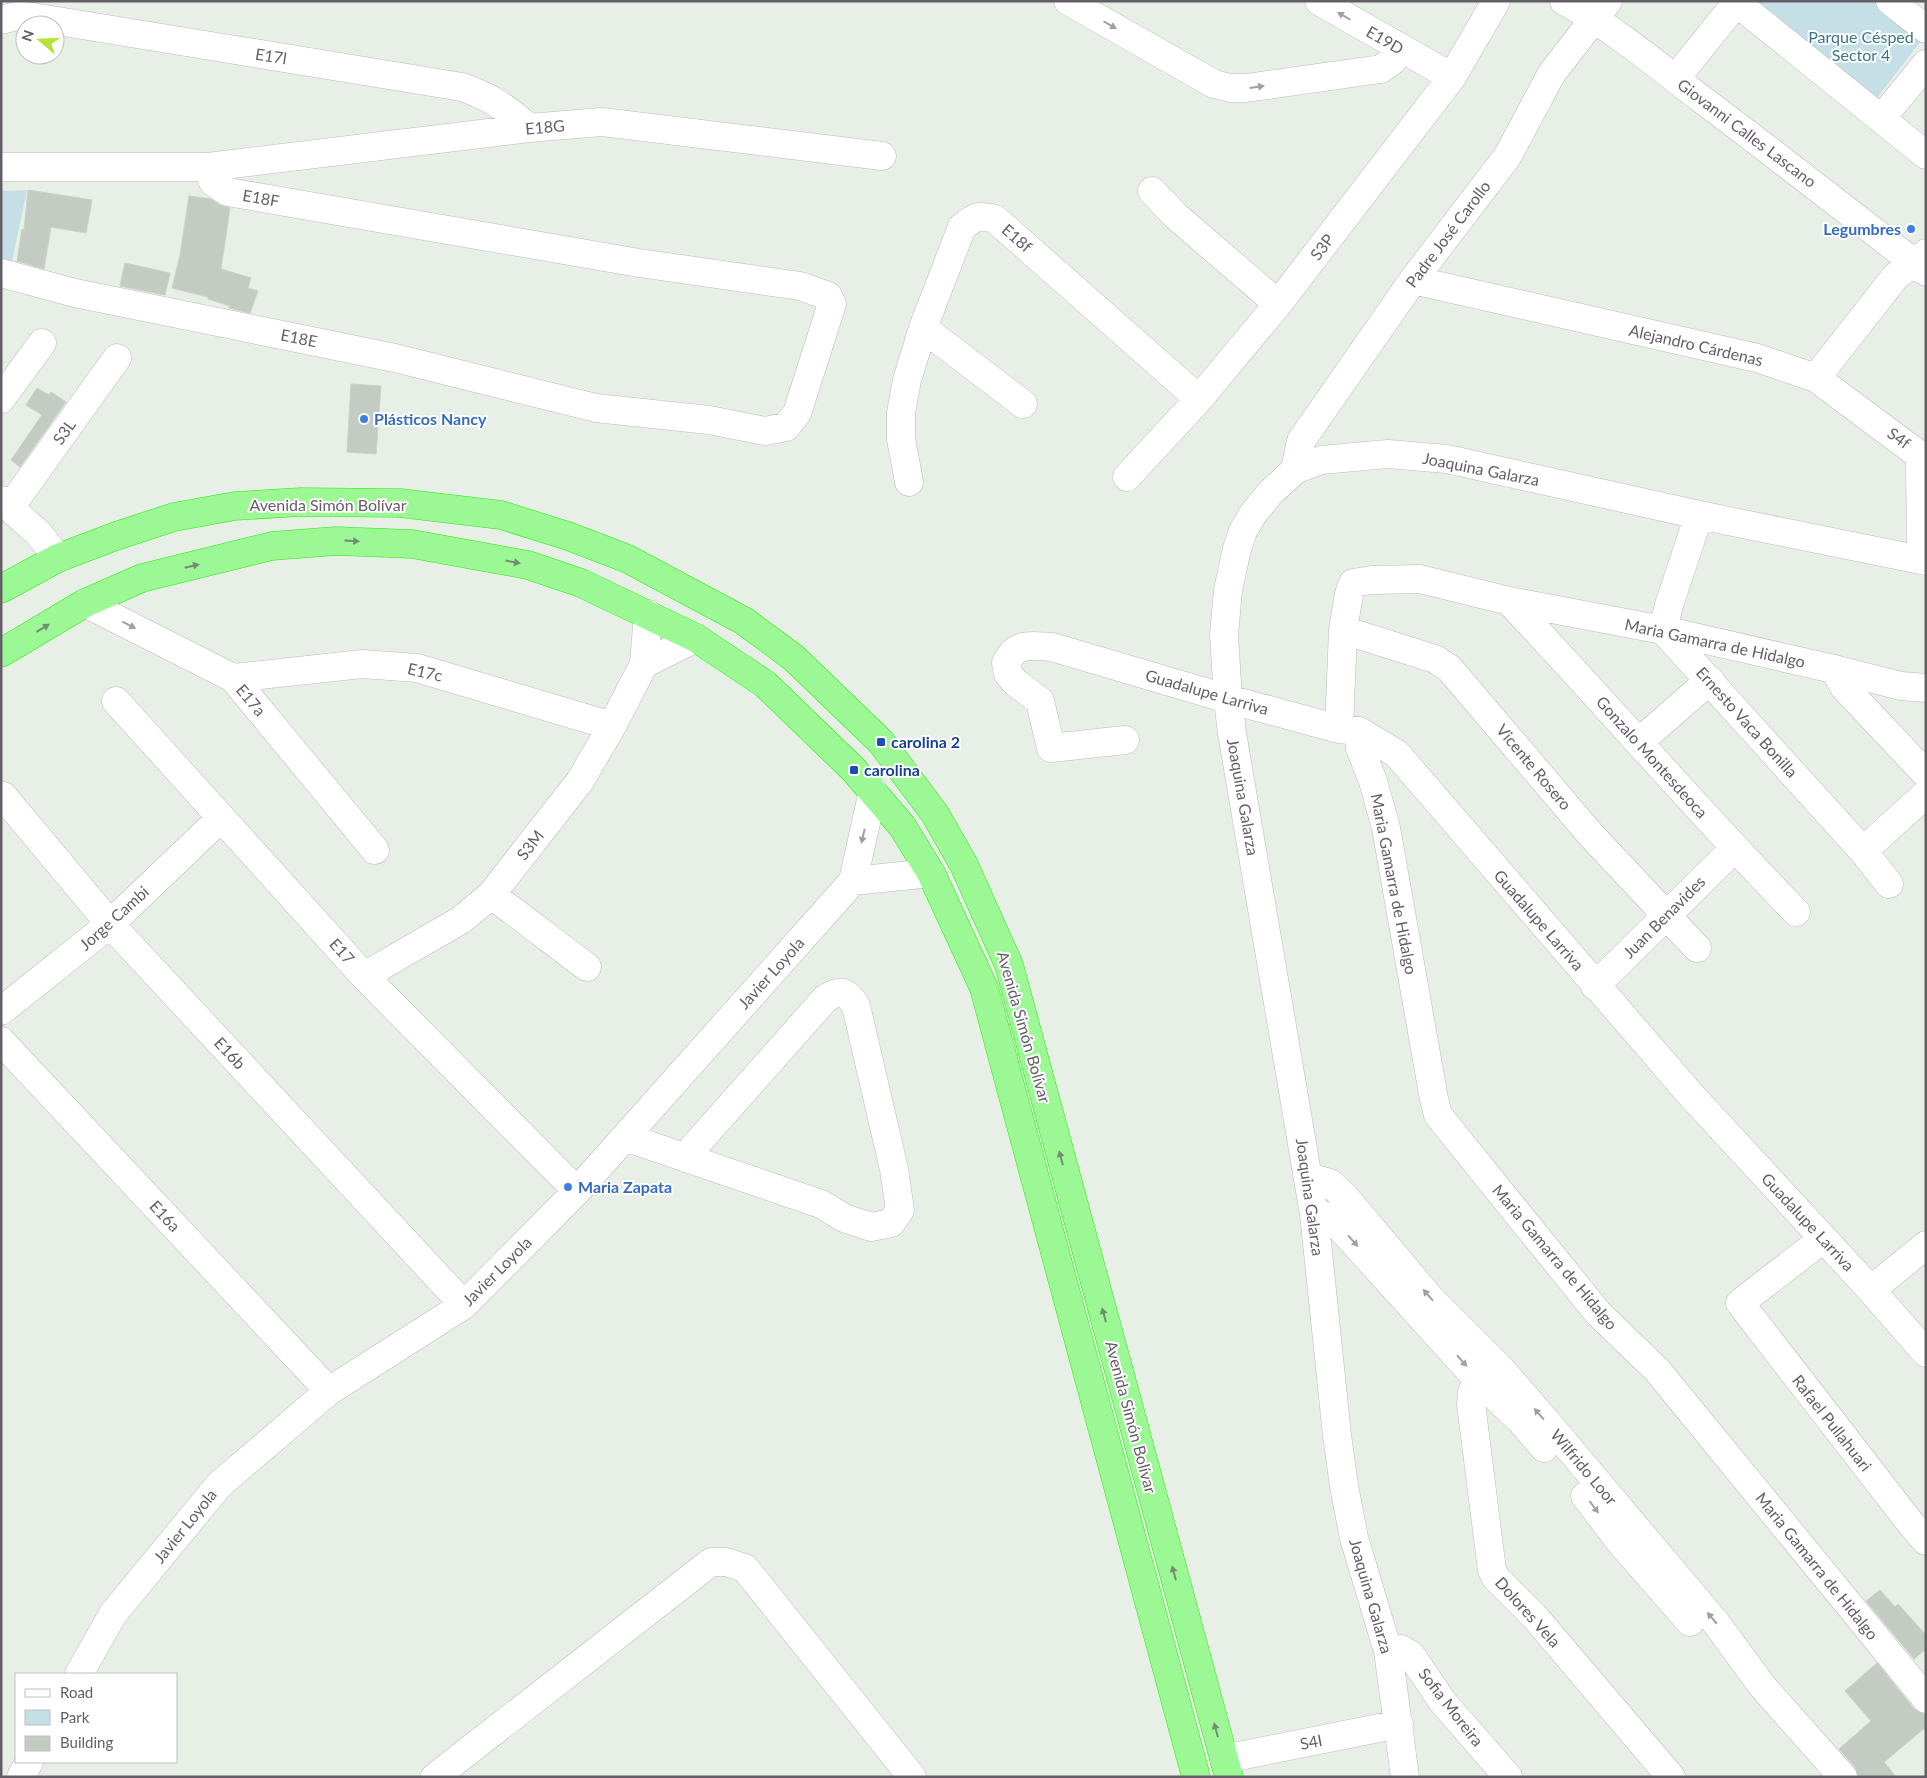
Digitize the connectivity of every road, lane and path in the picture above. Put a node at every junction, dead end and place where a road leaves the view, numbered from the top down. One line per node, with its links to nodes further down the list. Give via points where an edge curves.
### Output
1 (1068, 1): 10 (street, one-way to 10, via 1214,84 1230,88 1381,69 1392,61)
2 (1319, 1): 10 (street, E19D, one-way to 2)
3 (1496, 1): 12 (street, S3P)
4 (1564, 1): 7 (street, Giovanni Calles Lascano)
5 (1890, 1): 9 (street)
6 (1737, 2): 13 (street); 14 (street)
7 (1601, 10): 13 (street, Giovanni Calles Lascano); 23 (street, Padre José Carollo, via 1552,73 1506,158)
8 (1, 20): 15 (street, E17l, via 21,15 462,87 485,95)
9 (1926, 30)
10 (1399, 48): 12 (street, E19D)
11 (1926, 64): 14 (street)
12 (1452, 77): 24 (street, S3P)
13 (1675, 79): 21 (street, Giovanni Calles Lascano)
14 (1881, 119): 16 (street)
15 (529, 128): 17 (street, E18G, via 602,122); 19 (street, E18G)
16 (1926, 155)
17 (882, 156)
18 (1, 167): 19 (street)
19 (208, 167): 32 (street, E18F, via 213,182 228,192 638,263 800,286 828,296 832,304 797,413 786,428 765,431 709,420)
20 (1152, 191): 24 (street, via 1176,216)
21 (1922, 263): 28 (street, via 1895,277)
22 (1, 273): 32 (street, E18E, via 75,293 395,358)
23 (1413, 280): 28 (street, Alejandro Cárdenas, via 1757,358); 33 (street, Padre José Carollo, via 1301,441)
24 (1278, 304): 29 (street, S3P)
25 (924, 328): 29 (street, E18f, via 962,227 982,216 995,219); 31 (street); 35 (street, E18f, via 907,380 901,413 901,439)
26 (42, 343): 30 (street)
27 (117, 358): 36 (street, S3L)
28 (1816, 378): 39 (street, S4f, via 1918,454)
29 (1199, 399): 34 (street, S3P)
30 (1, 400)
31 (1023, 404)
32 (596, 408)
33 (1295, 470): 37 (street, Joaquina Galarza, via 1321,460 1388,454 1446,459); 53 (street, Joaquina Galarza, via 1253,514 1237,549 1228,590 1224,635)
34 (1127, 477)
35 (909, 482)
36 (6, 503): 38 (street, via 38,533)
37 (1699, 515): 39 (street, Joaquina Galarza); 45 (street)
38 (58, 558): 40 (highway, Avenida Simón Bolívar); 98 (highway, Avenida Simón Bolívar, one-way to 38, via 1009,965 964,865 935,814 881,742 794,658 744,621 628,559 501,515 400,503 301,502 235,506 174,517)
39 (1923, 561)
40 (1, 589)
41 (1509, 601): 44 (street, Maria Gamarra de Hidalgo, via 1420,579 1353,583); 45 (street, Maria Gamarra de Hidalgo); 58 (street, Gonzalo Montesdeoca)
42 (85, 603): 43 (highway, Avenida Simón Bolívar, one-way to 43, via 142,578 272,546 336,540 412,544 528,565); 47 (highway, Avenida Simón Bolívar, one-way to 42); 50 (street, E17a, one-way to 50)
43 (648, 614): 46 (highway, Avenida Simón Bolívar); 48 (street, S3M)
44 (1343, 630): 56 (street, Maria Gamarra de Hidalgo); 72 (street, Vicente Rosero, via 1435,659 1449,668 1591,835)
45 (1663, 630): 49 (street, Maria Gamarra de Hidalgo); 51 (street, Ernesto Vaca Bonilla)
46 (696, 638): 48 (street); 60 (highway, Avenida Simón Bolívar, via 766,684)
47 (1, 653)
48 (644, 664): 55 (street, S3M)
49 (1838, 670): 52 (street, Maria Gamarra de Hidalgo, via 1901,686); 59 (street, via 1844,687)
50 (233, 678): 55 (street, E17c, via 362,664 417,668); 65 (street, E17a)
51 (1710, 680): 58 (street); 66 (street, Ernesto Vaca Bonilla)
52 (1926, 688)
53 (1228, 699): 56 (street, Guadalupe Larriva); 57 (street, Guadalupe Larriva, via 1052,647 1025,646 1010,654 1006,668 1012,679 1040,701 1051,748); 82 (street, Joaquina Galarza)
54 (116, 701): 63 (street, E17)
55 (612, 726): 70 (street, S3M, via 580,781)
56 (1349, 730): 77 (street, Guadalupe Larriva, via 1397,754); 95 (street, Maria Gamarra de Hidalgo, via 1373,781 1384,822 1438,1115 1598,1312 1657,1370)
57 (1125, 740)
58 (1639, 742): 64 (street, Gonzalo Montesdeoca)
59 (1926, 774)
60 (873, 791): 67 (highway, Avenida Simón Bolívar, via 902,826); 68 (street, Javier Loyola, one-way to 68)
61 (1926, 794): 66 (street)
62 (3, 796): 73 (street, E16b)
63 (221, 818): 73 (street, Jorge Cambi); 76 (street, E17)
64 (1734, 849): 71 (street, Gonzalo Montesdeoca); 72 (street, Juan Benavides)
65 (375, 850)
66 (1863, 851): 69 (street, Ernesto Vaca Bonilla)
67 (931, 873): 68 (street); 102 (highway, Avenida Simón Bolívar, via 984,988)
68 (853, 881): 80 (street, Javier Loyola)
69 (1889, 884)
70 (491, 895): 75 (street); 76 (street, S3M, via 461,920)
71 (1796, 912)
72 (1666, 914): 74 (street, Vicente Rosero); 77 (street, Juan Benavides)
73 (110, 924): 78 (street, Jorge Cambi); 88 (street, E16b)
74 (1697, 948)
75 (586, 967)
76 (364, 976): 83 (street, E17)
77 (1595, 986): 85 (street, Guadalupe Larriva)
78 (1, 1011)
79 (1, 1041): 91 (street, E16a)
80 (625, 1137): 81 (street); 83 (street, Javier Loyola)
81 (686, 1158): 81 (street, via 821,1204 844,1218 871,1227 891,1223 900,1210 894,1169 856,1006 849,995 834,993 825,999)
82 (1308, 1177): 84 (street, Joaquina Galarza); 107 (street, Wilfrido Loor, one-way to 82, via 1763,1687 1716,1623 1506,1376 1430,1298 1345,1197 1330,1184)
83 (577, 1191): 88 (street, Javier Loyola)
84 (1314, 1214): 90 (street, Wilfrido Loor, one-way to 90, via 1327,1216 1338,1224); 93 (street, Joaquina Galarza, via 1344,1486 1354,1538)
85 (1824, 1239): 87 (street, Guadalupe Larriva); 92 (street, Rafael Pullahuari, via 1740,1304)
86 (1926, 1245): 87 (street)
87 (1871, 1290): 89 (street, Guadalupe Larriva)
88 (464, 1305): 91 (street, Javier Loyola)
89 (1926, 1353)
90 (1480, 1382): 105 (street, Dolores Vela, via 1472,1392 1471,1404 1492,1570); 106 (street, Wilfrido Loor, one-way to 106, via 1520,1420 1576,1484 1621,1543)
91 (329, 1391): 94 (street, Javier Loyola, via 219,1484 113,1614)
92 (1926, 1541)
93 (1388, 1651): 96 (street, Joaquina Galarza); 104 (street, Sofia Moreira, via 1401,1649 1411,1655 1442,1701)
94 (80, 1673)
95 (1926, 1699)
96 (1399, 1724): 98 (street, S4I); 103 (street, Joaquina Galarza)
97 (28, 1763): 99 (street)
98 (1226, 1768)
99 (21, 1777)
100 (435, 1777): 101 (street, via 711,1562 726,1562 745,1568)
101 (912, 1777)
102 (1196, 1777)
103 (1405, 1777)
104 (1508, 1777)
105 (1671, 1777)
106 (1821, 1777)
107 (1843, 1777)

